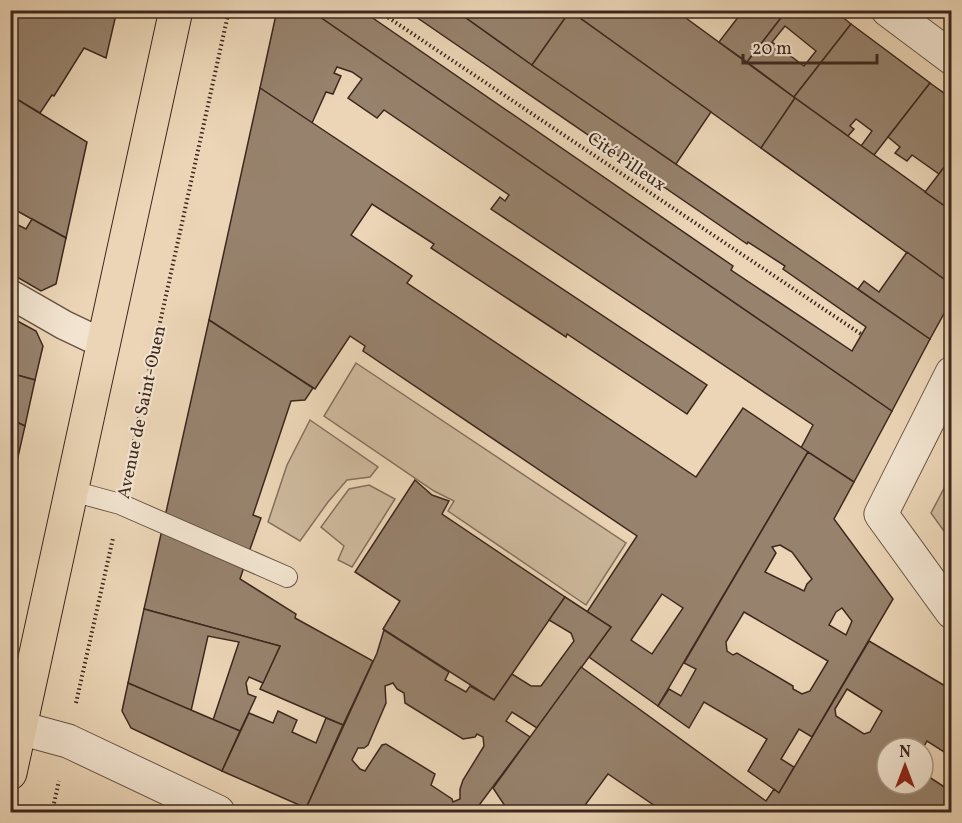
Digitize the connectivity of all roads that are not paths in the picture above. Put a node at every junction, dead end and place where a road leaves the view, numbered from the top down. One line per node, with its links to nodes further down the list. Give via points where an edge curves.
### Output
1 (176, 10): 5 (main road)
2 (888, 10): 3 (street)
3 (951, 58)
4 (10, 294): 5 (street)
5 (104, 344): 7 (main road)
6 (951, 372): 9 (street, via 881,514)
7 (72, 491): 8 (lane, via 120,504); 10 (main road)
8 (287, 577)
9 (951, 612)
10 (20, 728): 11 (main road); 12 (street, via 68,741)
11 (10, 773)
12 (218, 813)

